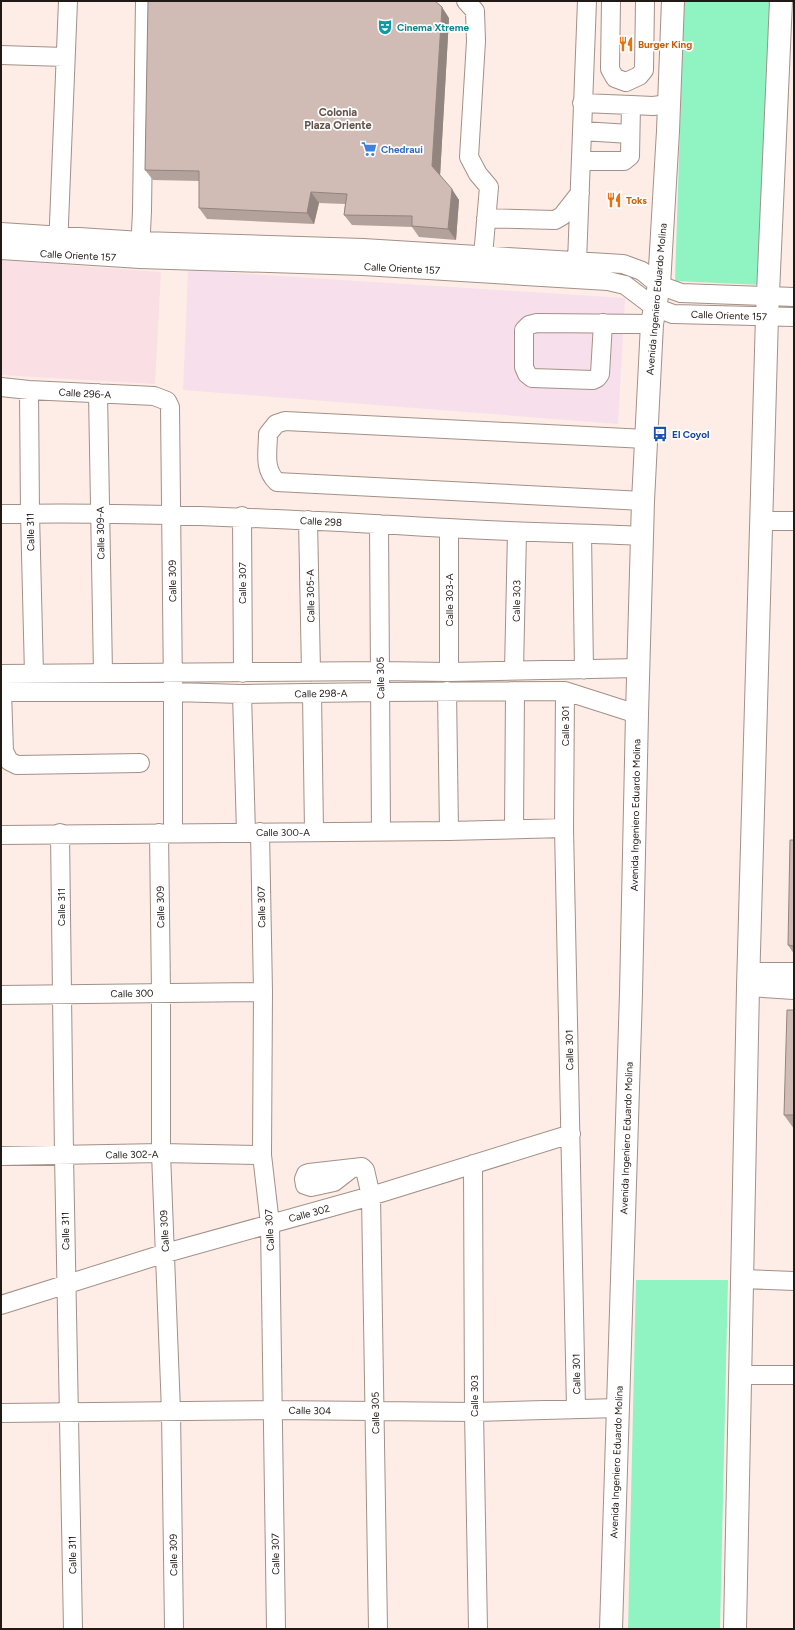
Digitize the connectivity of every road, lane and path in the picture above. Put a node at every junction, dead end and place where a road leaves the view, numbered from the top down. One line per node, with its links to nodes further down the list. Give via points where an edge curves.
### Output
1 (68, 1): 11 (street)
2 (145, 1): 22 (street)
3 (466, 1): 19 (street, via 475,11 476,41 469,157 489,187)
4 (587, 1): 12 (street)
5 (611, 1): 6 (street, via 610,69 615,78 626,82 639,76 644,70)
6 (645, 1)
7 (673, 1): 13 (main road, Avenida Ingeniero Eduardo Molina)
8 (781, 1): 9 (main road)
9 (787, 34): 31 (main road)
10 (1, 56): 11 (street)
11 (65, 57): 21 (street)
12 (582, 103): 14 (street); 15 (street)
13 (669, 104): 14 (street); 29 (main road, Avenida Ingeniero Eduardo Molina)
14 (631, 105): 16 (street)
15 (582, 131): 16 (street); 17 (street)
16 (630, 134): 17 (street, via 630,156 624,161)
17 (581, 161): 18 (street)
18 (580, 193): 19 (street, via 562,216 555,220); 28 (street)
19 (486, 218): 25 (street)
20 (1, 232): 21 (street, Calle Oriente 157)
21 (59, 236): 22 (street, Calle Oriente 157); 24 (street)
22 (141, 241): 26 (street, Calle Oriente 157); 27 (street)
23 (1, 250): 24 (street, Calle Oriente 157)
24 (57, 254): 27 (street, Calle Oriente 157)
25 (483, 256): 26 (street, Calle Oriente 157); 28 (street, Calle Oriente 157)
26 (363, 257): 27 (street, Calle Oriente 157); 32 (street, Calle Oriente 157, via 608,280 625,285)
27 (140, 259)
28 (577, 262): 29 (street, Calle Oriente 157, via 623,264 642,271)
29 (658, 285): 31 (street, Calle Oriente 157, via 681,293); 32 (main road, Avenida Ingeniero Eduardo Molina)
30 (794, 297): 31 (street, Calle Oriente 157)
31 (768, 306): 32 (street, Calle Oriente 157); 33 (street, Calle Oriente 157); 47 (main road)
32 (653, 315): 34 (street); 39 (main road, Avenida Ingeniero Eduardo Molina)
33 (794, 317)
34 (603, 323): 34 (street, via 529,325 524,330 524,367 527,374 532,378 598,378)
35 (1, 388): 36 (street, Calle 296-A)
36 (29, 390): 37 (street, Calle 296-A); 42 (street, Calle 311)
37 (98, 393): 38 (street, Calle 296-A, via 154,396); 43 (street, Calle 309-A)
38 (167, 401): 44 (street, Calle 309, via 170,413)
39 (646, 439): 40 (main road, Avenida Ingeniero Eduardo Molina); 40 (street, via 285,421 276,424 268,434 267,468 278,482)
40 (643, 501): 53 (main road, Avenida Ingeniero Eduardo Molina)
41 (1, 514): 42 (street, Calle 298)
42 (30, 514): 43 (street, Calle 298); 64 (street, Calle 311)
43 (100, 514): 44 (street, Calle 298); 61 (street, Calle 309-A)
44 (171, 515): 45 (street, Calle 298); 58 (street, Calle 309)
45 (242, 516): 46 (street, Calle 298); 62 (street, Calle 307)
46 (308, 520): 49 (street, Calle 298); 59 (street, Calle 305-A)
47 (762, 521): 48 (street); 85 (main road)
48 (794, 521)
49 (379, 524): 50 (street, Calle 298); 57 (street, Calle 305)
50 (449, 528): 51 (street, Calle 298); 60 (street, Calle 303-A)
51 (517, 532): 52 (street, Calle 298); 55 (street, Calle 303)
52 (582, 534): 53 (street, Calle 298); 56 (street)
53 (642, 536): 54 (main road, Avenida Ingeniero Eduardo Molina)
54 (638, 668): 56 (street); 73 (main road, Avenida Ingeniero Eduardo Molina)
55 (514, 670): 56 (street); 60 (street)
56 (584, 670)
57 (380, 671): 59 (street); 60 (street); 70 (street, Calle 305)
58 (173, 672): 61 (street); 62 (street); 69 (street, Calle 309)
59 (311, 672): 62 (street)
60 (449, 672)
61 (102, 673): 64 (street)
62 (243, 673)
63 (1, 674): 64 (street)
64 (34, 674)
65 (447, 691): 66 (street, Calle 298-A); 70 (street, Calle 298-A); 78 (street)
66 (515, 691): 67 (street, Calle 298-A); 76 (street)
67 (565, 691): 73 (street, Calle 298-A); 75 (street, Calle 301)
68 (2, 692): 69 (street, Calle 298-A); 74 (street, via 4,751 9,761 16,766)
69 (173, 692): 72 (street, Calle 298-A); 82 (street, Calle 309)
70 (380, 692): 71 (street, Calle 298-A); 80 (street, Calle 305)
71 (312, 693): 72 (street, Calle 298-A); 77 (street)
72 (242, 694): 79 (street, Calle 307)
73 (637, 714): 107 (main road, Avenida Ingeniero Eduardo Molina)
74 (140, 762)
75 (564, 828): 76 (street, Calle 300-A); 91 (street, Calle 301)
76 (514, 829): 78 (street, Calle 300-A)
77 (314, 831): 79 (street, Calle 300-A); 80 (street, Calle 300-A)
78 (449, 831): 80 (street, Calle 300-A)
79 (253, 832): 82 (street, Calle 300-A); 88 (street, Calle 307)
80 (381, 832)
81 (60, 833): 82 (street, Calle 300-A); 83 (street, Calle 300-A); 89 (street, Calle 311)
82 (166, 833): 87 (street, Calle 309)
83 (1, 834)
84 (794, 972): 85 (street)
85 (748, 980): 86 (street); 101 (main road)
86 (794, 990)
87 (162, 992): 88 (street, Calle 300); 89 (street, Calle 300); 92 (street, Calle 309)
88 (263, 992): 94 (street, Calle 307)
89 (61, 994): 90 (street, Calle 300); 93 (street, Calle 311)
90 (1, 995)
91 (571, 1134): 96 (street, Calle 302); 108 (street, Calle 301)
92 (161, 1153): 93 (street, Calle 302-A); 94 (street, Calle 302-A); 100 (street, Calle 309)
93 (64, 1155): 95 (street, Calle 302-A); 103 (street, Calle 311)
94 (262, 1155): 99 (street, Calle 307)
95 (1, 1156)
96 (473, 1164): 98 (street, Calle 302); 112 (street, Calle 303)
97 (352, 1168): 98 (street, Calle 305, via 364,1168)
98 (371, 1196): 99 (street, Calle 302); 111 (street, Calle 305)
99 (270, 1224): 100 (street, Calle 302); 109 (street, Calle 307)
100 (166, 1253): 103 (street, Calle 302); 110 (street, Calle 309)
101 (742, 1279): 102 (street); 105 (main road)
102 (794, 1281)
103 (66, 1284): 104 (street, Calle 302); 114 (street, Calle 311)
104 (1, 1305)
105 (740, 1375): 106 (street); 121 (main road)
106 (794, 1375)
107 (618, 1408): 108 (street, Calle 304); 120 (main road, Avenida Ingeniero Eduardo Molina)
108 (576, 1409): 112 (street, Calle 304)
109 (273, 1410): 110 (street, Calle 304); 111 (street, Calle 304); 117 (street, Calle 307)
110 (171, 1411): 114 (street, Calle 304); 116 (street, Calle 309)
111 (375, 1411): 112 (street, Calle 304); 118 (street, Calle 305)
112 (474, 1412): 119 (street, Calle 303)
113 (1, 1413): 114 (street, Calle 304)
114 (69, 1413): 115 (street, Calle 311)
115 (73, 1629)
116 (174, 1629)
117 (276, 1629)
118 (378, 1629)
119 (478, 1629)
120 (611, 1629)
121 (735, 1629)

